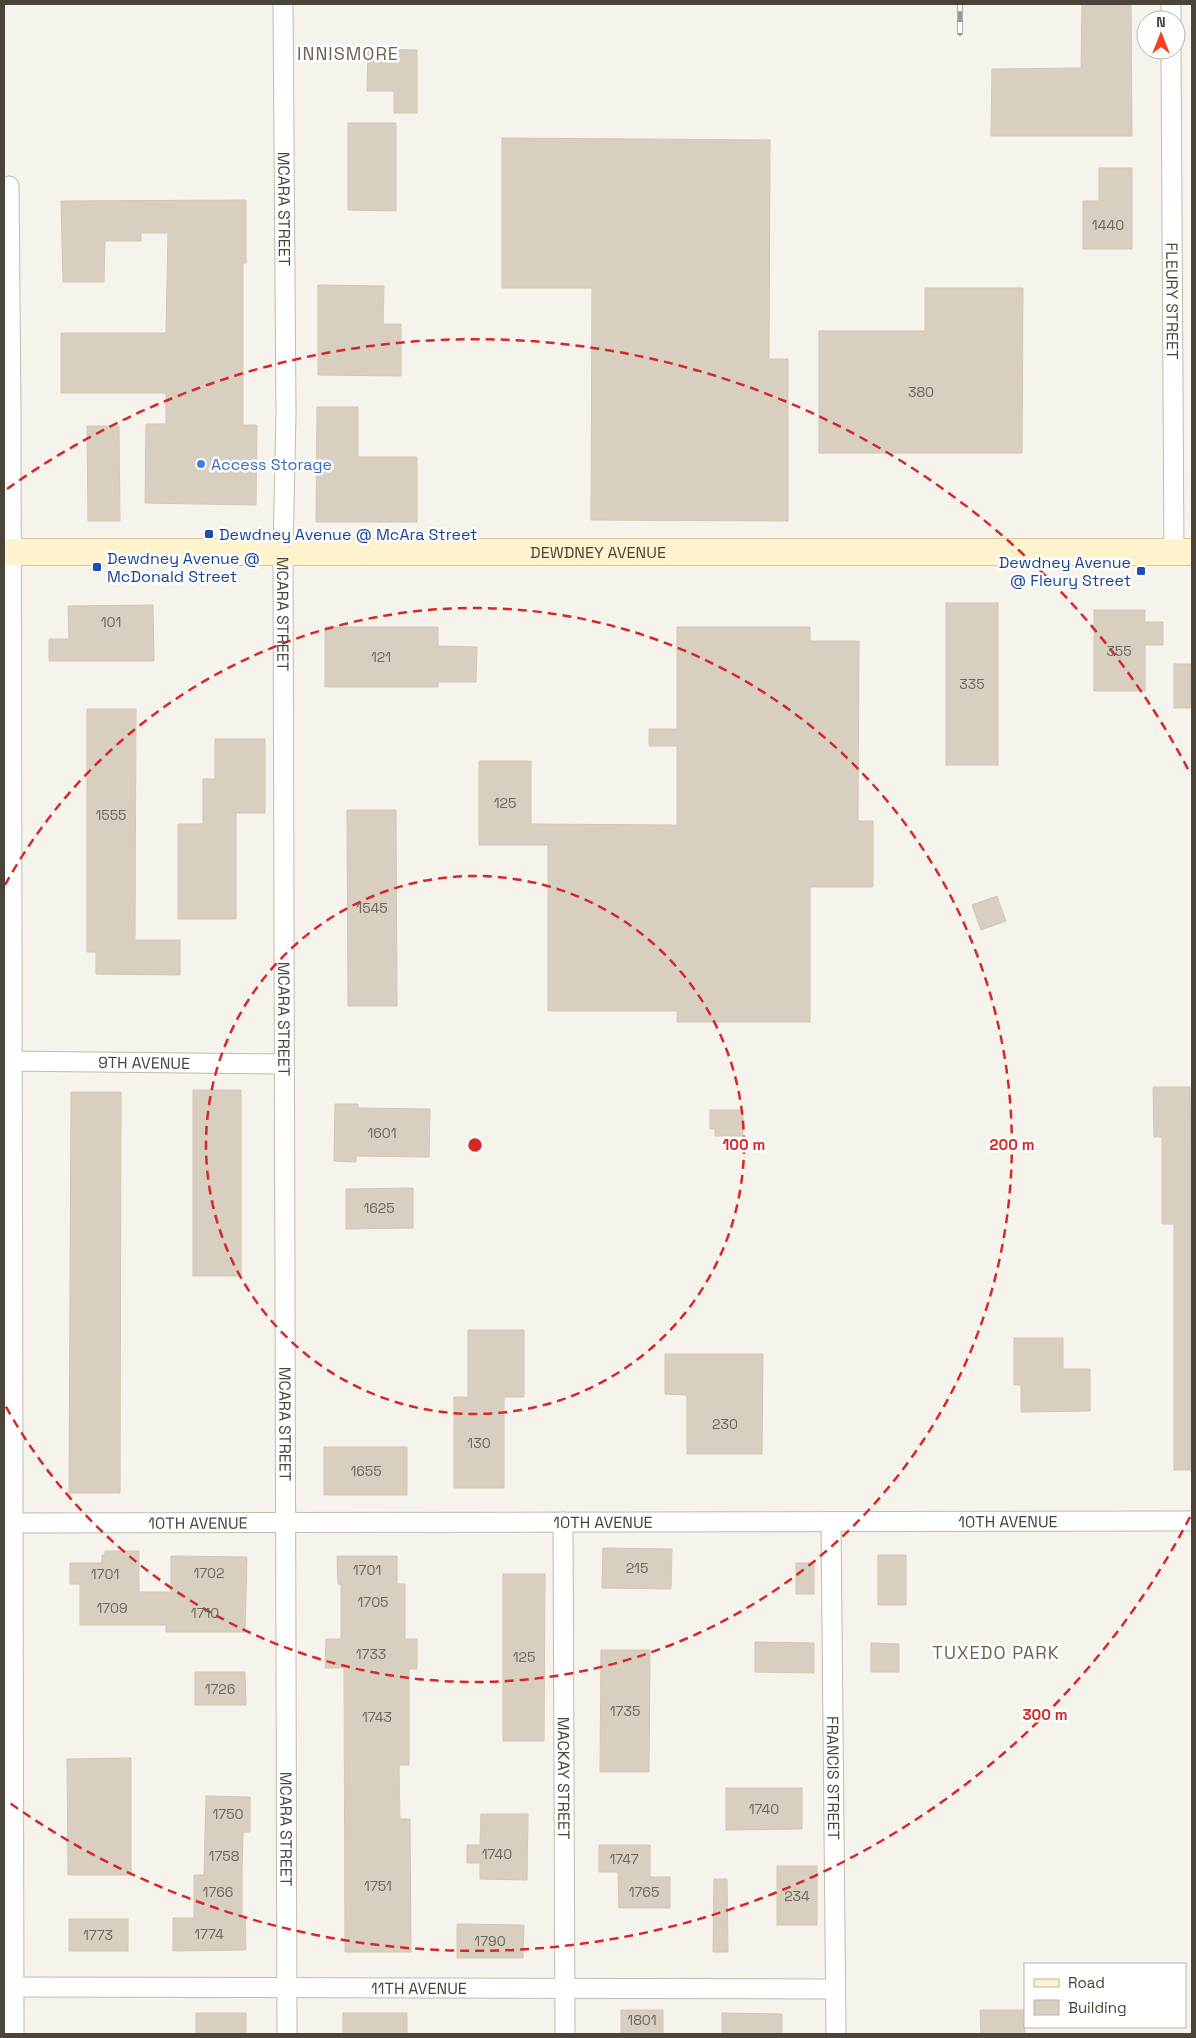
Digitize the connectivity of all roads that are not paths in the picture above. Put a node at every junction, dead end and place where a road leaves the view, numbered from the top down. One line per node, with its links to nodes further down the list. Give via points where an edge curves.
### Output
1 (283, 4): 5 (street, MCARA STREET, via 286,413)
2 (1171, 60): 6 (street, FLEURY STREET)
3 (9, 186): 4 (street)
4 (8, 552): 5 (street, DEWDNEY AVENUE); 7 (street)
5 (283, 552): 6 (street, DEWDNEY AVENUE); 8 (street, MCARA STREET)
6 (1183, 552)
7 (8, 1061): 8 (street, 9TH AVENUE); 12 (street)
8 (284, 1064): 13 (street, MCARA STREET)
9 (1192, 1521): 11 (street, 10TH AVENUE)
10 (563, 1522): 11 (street, 10TH AVENUE); 13 (street, 10TH AVENUE); 16 (street, MACKAY STREET)
11 (832, 1522): 17 (street, FRANCIS STREET)
12 (13, 1523): 13 (street, 10TH AVENUE); 14 (street)
13 (286, 1523): 15 (street, MCARA STREET)
14 (9, 1987): 15 (street, 11TH AVENUE); 18 (street)
15 (287, 1988): 16 (street, 11TH AVENUE); 19 (street, MCARA STREET)
16 (565, 1988): 17 (street, 11TH AVENUE); 20 (street, MACKAY STREET)
17 (836, 1989): 21 (street, FRANCIS STREET)
18 (14, 2034)
19 (287, 2034)
20 (566, 2034)
21 (836, 2034)

